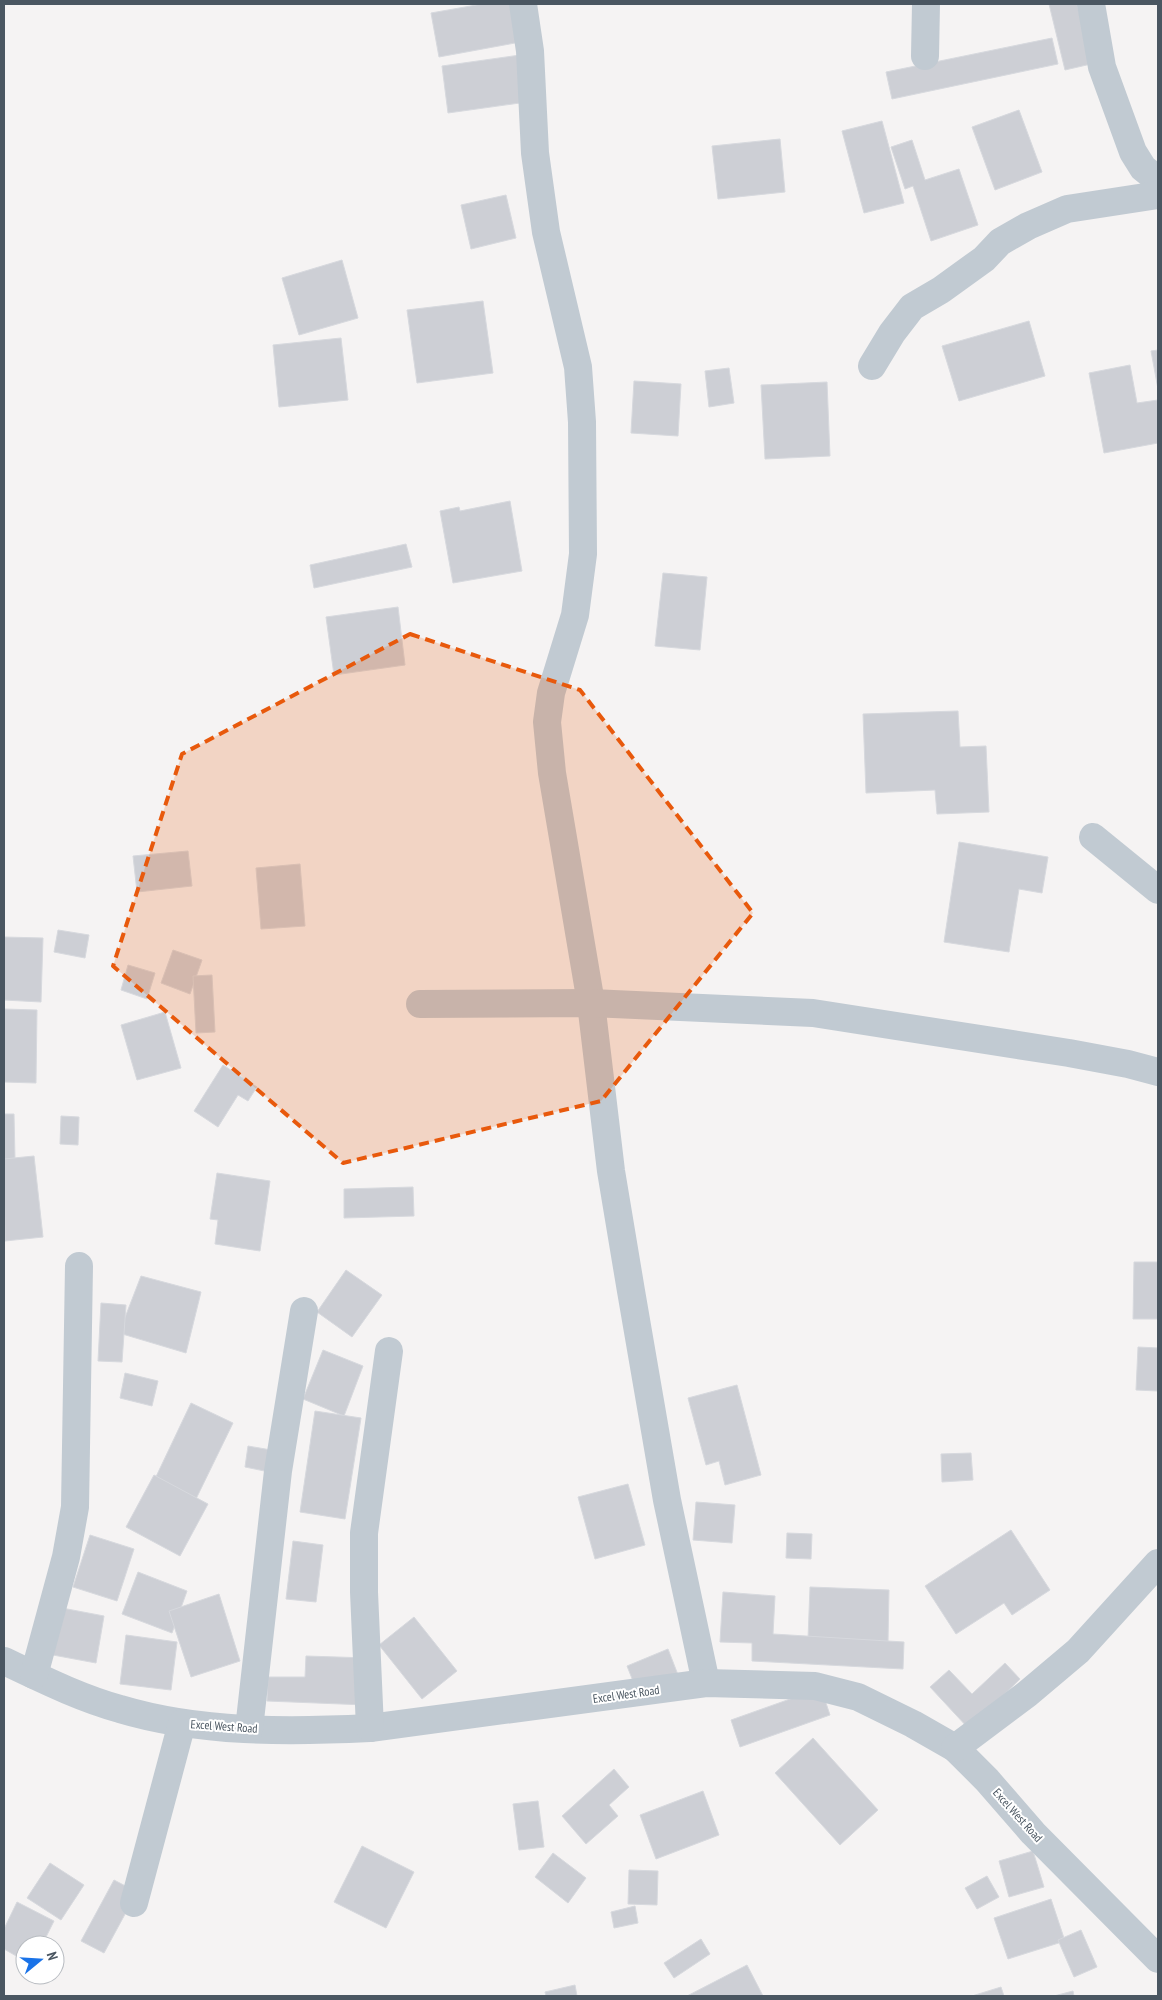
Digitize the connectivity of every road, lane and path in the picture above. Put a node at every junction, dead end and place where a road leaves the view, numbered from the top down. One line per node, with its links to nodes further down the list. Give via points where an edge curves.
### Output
1 (523, 4): 10 (street, via 530,51 535,152 546,232 578,367 580,394 583,554 575,615 553,686 547,722 560,829)
2 (926, 4): 4 (street)
3 (1091, 4): 5 (street, via 1102,67 1133,152 1143,168)
4 (925, 56)
5 (1158, 180)
6 (1158, 194): 7 (street, via 1067,209 1000,242 984,259 912,307)
7 (872, 366)
8 (1093, 837): 9 (street)
9 (1158, 890)
10 (591, 1003): 11 (street); 12 (street, via 813,1013 1049,1049); 19 (street, via 611,1171 667,1500)
11 (420, 1004)
12 (1158, 1072)
13 (79, 1266): 18 (street, via 75,1507 66,1557)
14 (304, 1311): 22 (street, via 278,1471)
15 (389, 1351): 21 (street, via 364,1532)
16 (1158, 1564): 23 (street, via 1078,1651)
17 (4, 1661): 18 (street, Excel West Road)
18 (34, 1675): 20 (street, Excel West Road, via 121,1710)
19 (706, 1683): 21 (street, Excel West Road); 23 (street, Excel West Road, via 815,1686 858,1697)
20 (182, 1723): 22 (street, Excel West Road); 24 (street)
21 (370, 1728): 22 (street, Excel West Road)
22 (249, 1729)
23 (955, 1748): 25 (street, Excel West Road, via 1033,1833)
24 (134, 1903)
25 (1158, 1959)

